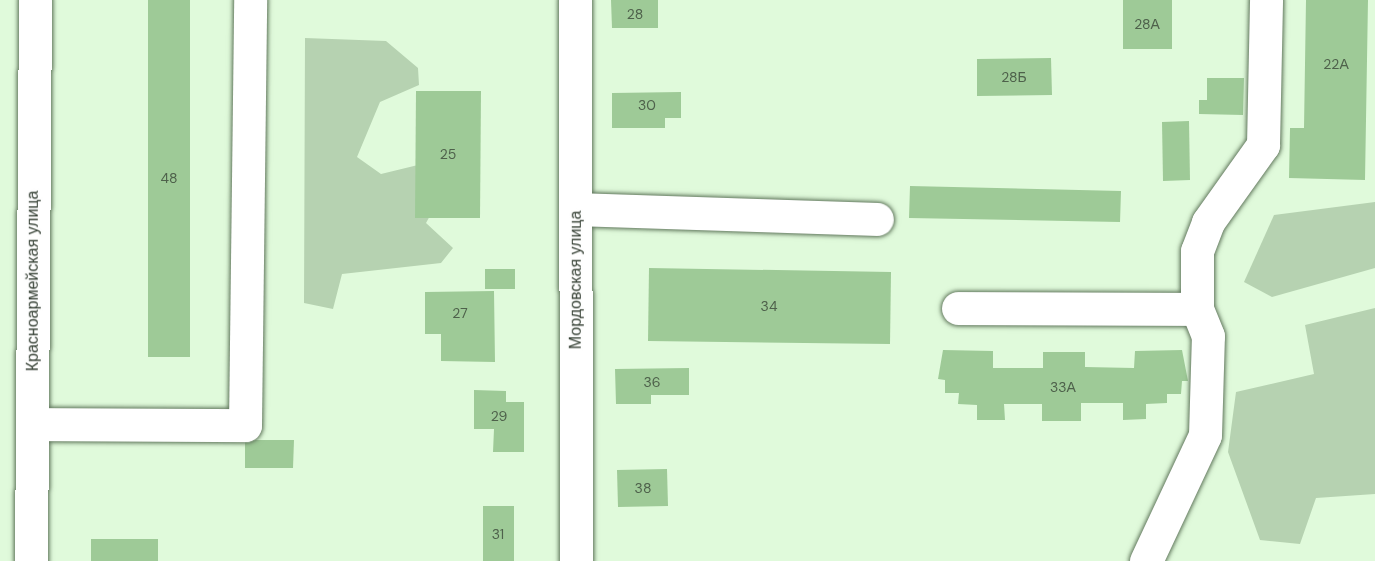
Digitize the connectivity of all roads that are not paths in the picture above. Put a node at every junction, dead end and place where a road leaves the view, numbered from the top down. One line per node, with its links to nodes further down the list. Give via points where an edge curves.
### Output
1 (35, 0): 9 (street, Красноармейская улица)
2 (250, 0): 9 (street, via 245,425)
3 (575, 0): 5 (street, Мордовская улица)
4 (1266, 0): 8 (street, via 1263,145 1208,222 1197,251)
5 (576, 209): 6 (street); 11 (street, Мордовская улица)
6 (877, 219)
7 (958, 308): 8 (street)
8 (1197, 309): 12 (street, via 1208,336 1205,435)
9 (33, 424): 10 (street, Красноармейская улица)
10 (31, 561)
11 (576, 561)
12 (1146, 561)

